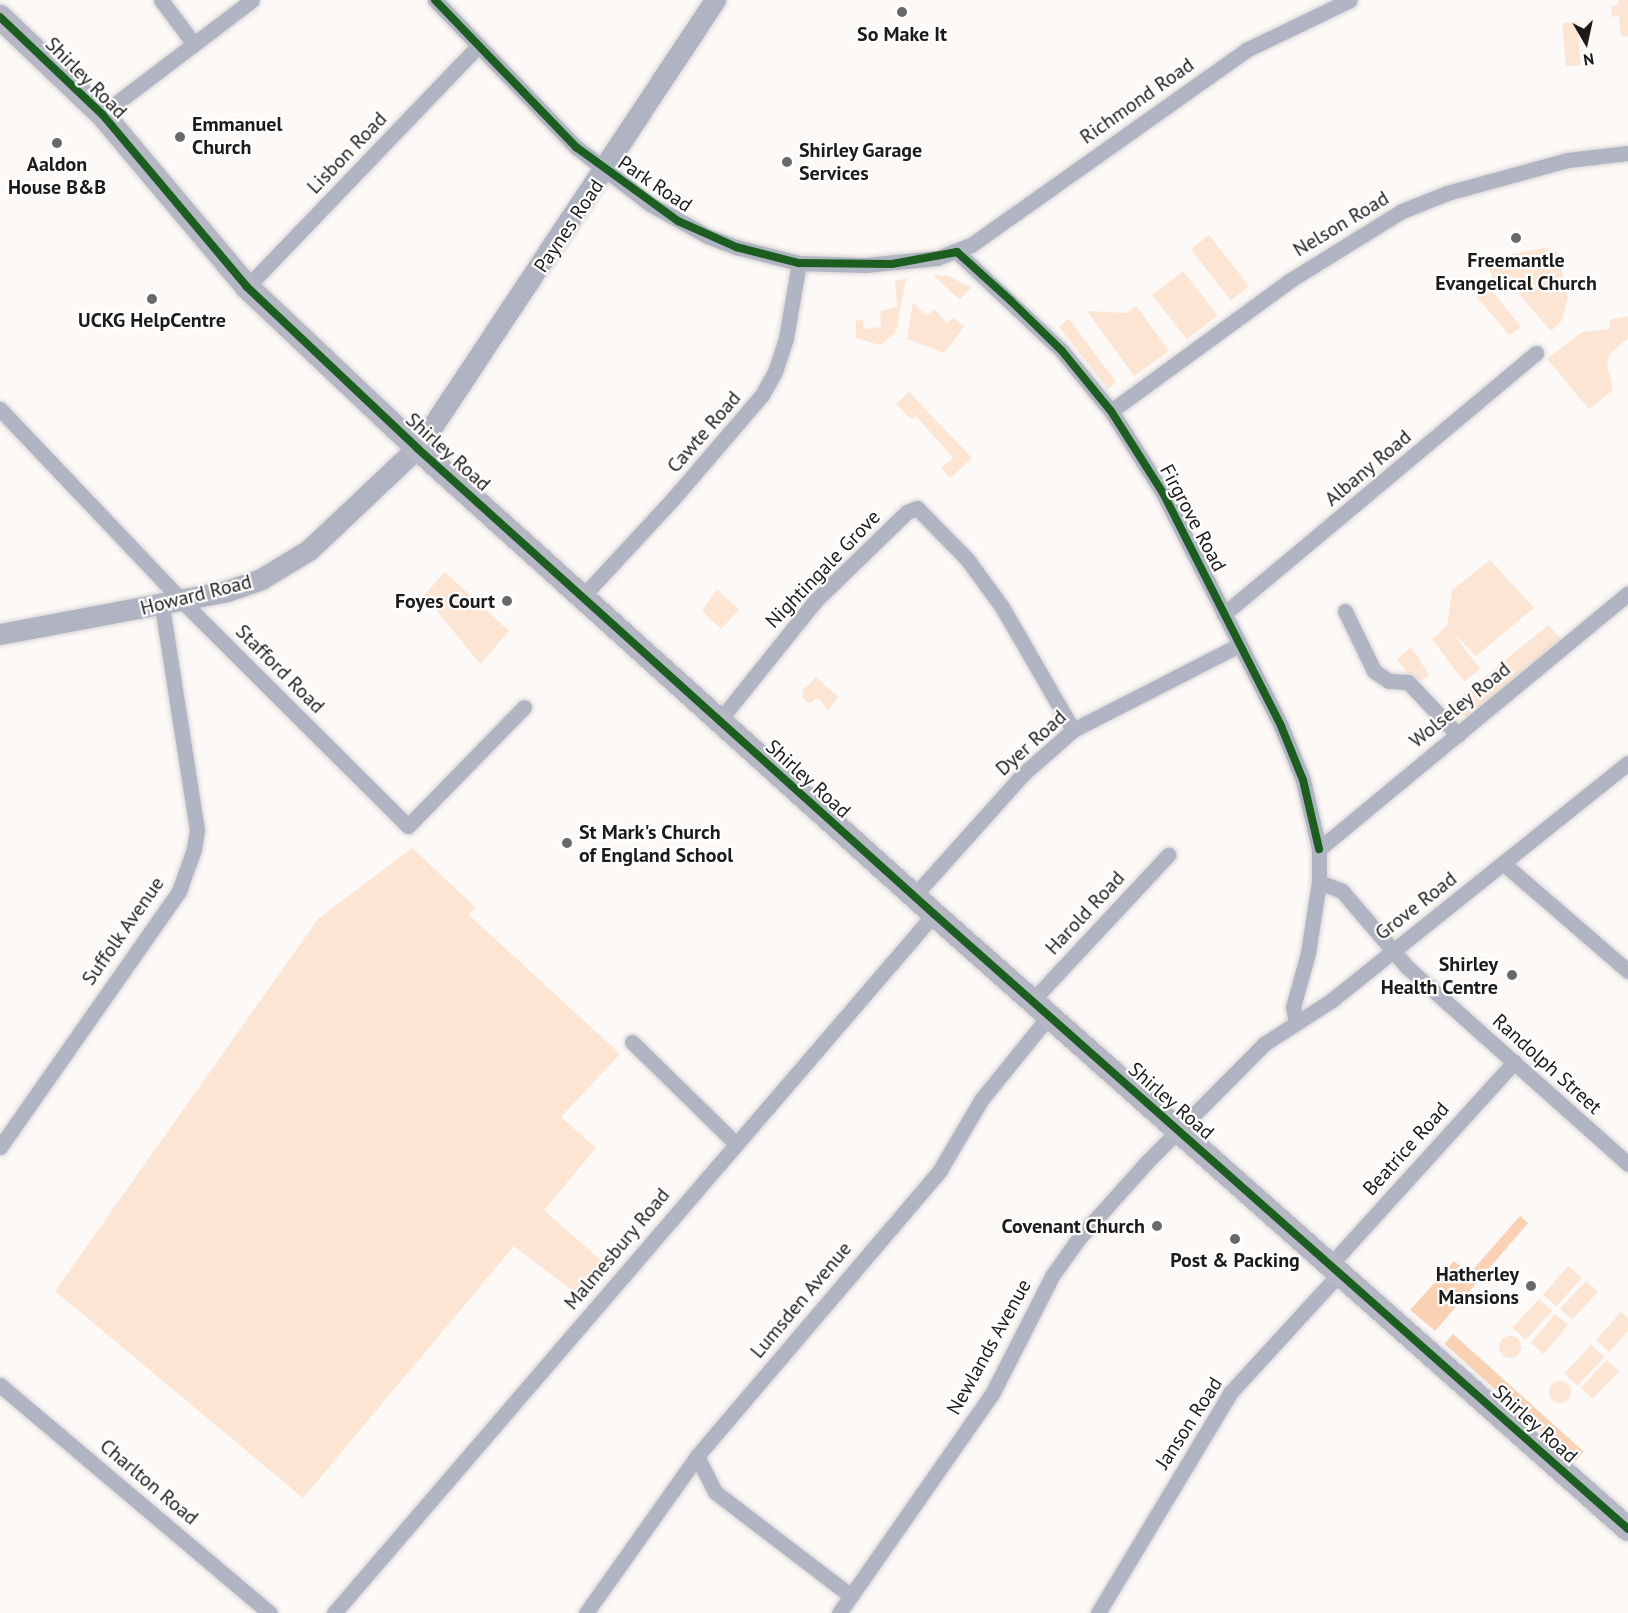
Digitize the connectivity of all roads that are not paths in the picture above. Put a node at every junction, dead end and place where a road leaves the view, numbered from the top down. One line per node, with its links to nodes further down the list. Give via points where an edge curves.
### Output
1 (161, 0): 7 (street)
2 (252, 0): 7 (street)
3 (435, 0): 8 (street, Park Road)
4 (715, 0): 11 (street, Paynes Road)
5 (1350, 0): 12 (street, Richmond Road, via 1246,50)
6 (0, 17): 9 (main road, Shirley Road)
7 (194, 44): 9 (street)
8 (477, 47): 11 (street, Park Road); 14 (street, Lisbon Road)
9 (102, 114): 14 (main road, Shirley Road)
10 (1628, 153): 17 (street, Nelson Road, via 1568,160 1447,193 1402,211 1289,281)
11 (605, 171): 13 (street, Park Road, via 650,204 707,236); 18 (street, Paynes Road)
12 (957, 252): 13 (street, Park Road, via 892,264); 17 (street, Firgrove Road, via 1062,351)
13 (799, 263): 20 (street, Cawte Road, via 786,338 775,372 762,395)
14 (247, 287): 18 (main road, Shirley Road)
15 (1536, 353): 24 (street, Albany Road)
16 (0, 409): 21 (street, Stafford Road)
17 (1111, 411): 24 (street, Firgrove Road, via 1163,493)
18 (417, 448): 20 (main road, Shirley Road); 21 (street, Howard Road, via 290,564 245,586)
19 (1628, 593): 30 (street, Wolseley Road)
20 (583, 596): 28 (main road, Shirley Road)
21 (183, 602): 22 (street, Howard Road); 27 (street, Stafford Road, via 408,826)
22 (162, 606): 25 (street, Howard Road); 45 (street, Suffolk Avenue, via 197,830 194,849 179,891)
23 (1346, 610): 30 (street, via 1374,671 1389,681 1408,682)
24 (1224, 614): 26 (street, Firgrove Road)
25 (0, 634)
26 (1239, 645): 29 (street, Dyer Road); 32 (street, Firgrove Road, via 1281,726 1303,780)
27 (524, 707)
28 (719, 721): 29 (street, Nightingale Grove, via 815,601 907,512 917,508 967,559 1002,607); 36 (main road, Shirley Road)
29 (1073, 730): 36 (street, Dyer Road, via 1022,775)
30 (1458, 735): 32 (street, Wolseley Road)
31 (1627, 766): 34 (street, Grove Road)
32 (1319, 849): 35 (street, Firgrove Road)
33 (1168, 855): 40 (street, Harold Road)
34 (1504, 864): 38 (street, Grove Road); 39 (street)
35 (1319, 882): 38 (street, Randolph Street, via 1342,891); 41 (street, Firgrove Road, via 1308,953 1293,1007)
36 (914, 896): 37 (main road, Shirley Road)
37 (934, 914): 40 (main road, Shirley Road); 46 (street, Malmesbury Road)
38 (1391, 951): 41 (street, Grove Road, via 1332,999); 43 (street, Randolph Street)
39 (1628, 970)
40 (1041, 1008): 44 (main road, Shirley Road); 50 (street, Lumsden Avenue, via 940,1170)
41 (1296, 1022): 44 (street, Grove Road, via 1233,1071)
42 (632, 1042): 46 (street)
43 (1514, 1062): 47 (street, Randolph Street); 48 (street, Beatrice Road)
44 (1179, 1130): 48 (main road, Shirley Road); 52 (street, Newlands Avenue, via 1059,1266 993,1392)
45 (2, 1139)
46 (735, 1143): 54 (street, Malmesbury Road)
47 (1625, 1155)
48 (1336, 1268): 51 (main road, Shirley Road); 57 (street, Janson Road, via 1230,1393)
49 (0, 1385): 53 (street, Charlton Road)
50 (697, 1456): 52 (street, via 715,1492); 55 (street, Lumsden Avenue)
51 (1628, 1529)
52 (851, 1596): 56 (street, Newlands Avenue)
53 (270, 1613)
54 (334, 1613)
55 (586, 1613)
56 (839, 1613)
57 (1098, 1613)

